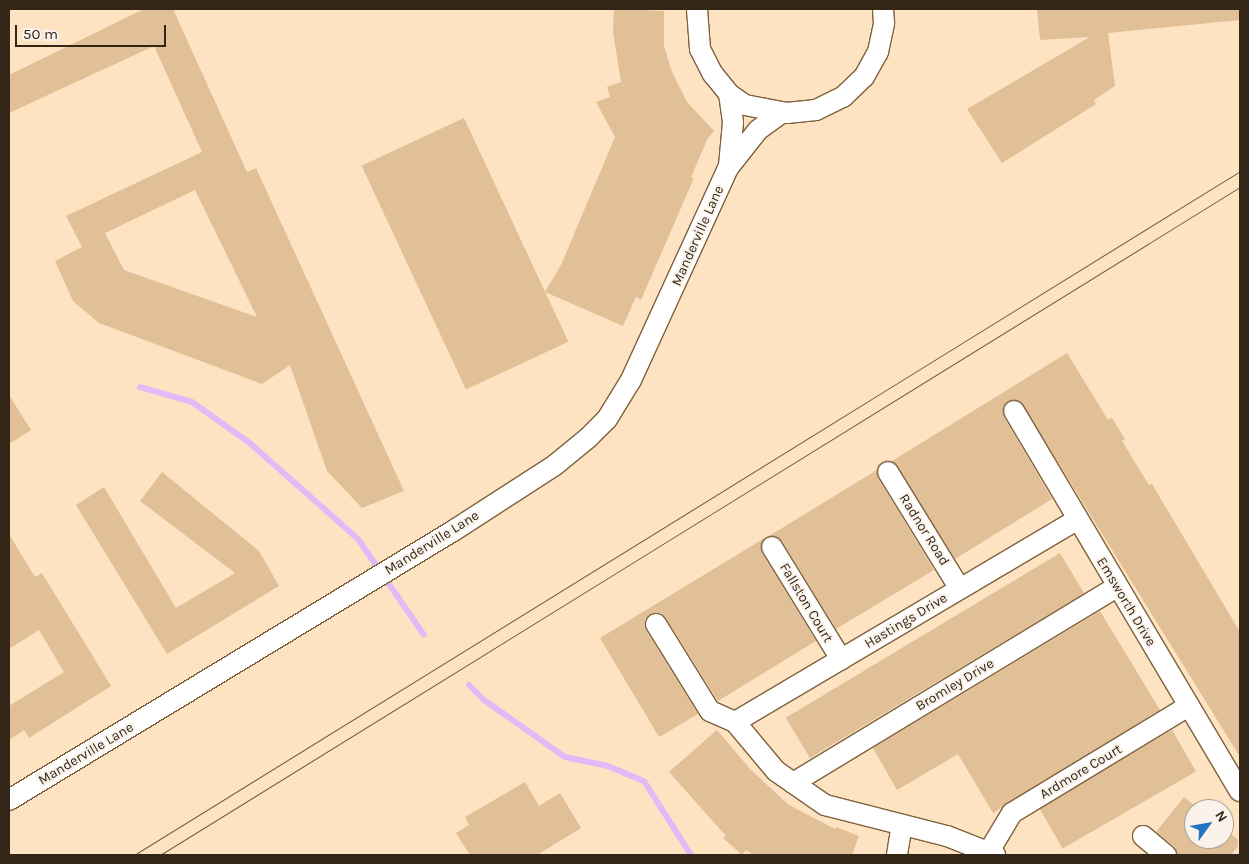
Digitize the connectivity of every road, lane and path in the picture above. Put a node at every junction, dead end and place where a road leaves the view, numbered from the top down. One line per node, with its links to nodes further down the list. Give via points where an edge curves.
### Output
1 (697, 9): 3 (street, via 695,20 700,48 713,74)
2 (883, 9): 4 (street, via 884,23 878,52 864,77 843,97 816,110)
3 (729, 94): 4 (street, via 745,105); 5 (street, Manderville Lane, via 733,122)
4 (781, 113): 5 (street, Manderville Lane, via 758,130)
5 (728, 168): 18 (street, Manderville Lane, via 632,380 607,419 555,464 406,559)
6 (1014, 411): 8 (street, Emsworth Drive)
7 (888, 472): 11 (street, Radnor Road)
8 (1077, 520): 10 (street, Emsworth Drive); 11 (street, Hastings Drive)
9 (772, 547): 13 (street, Fallston Court)
10 (1117, 587): 14 (street, Emsworth Drive); 16 (street, Bromley Drive)
11 (960, 589): 13 (street, Hastings Drive)
12 (656, 624): 15 (street, via 710,711)
13 (841, 660): 15 (street, Hastings Drive)
14 (1189, 706): 17 (street, Emsworth Drive); 21 (street, Ardmore Court, via 1012,813)
15 (735, 722): 16 (street, via 776,771)
16 (794, 783): 19 (street, via 825,805)
17 (1240, 791)
18 (9, 800)
19 (902, 826): 21 (street, via 947,836); 22 (street)
20 (1143, 836): 23 (street)
21 (991, 854)
22 (897, 855)
23 (1166, 855)

